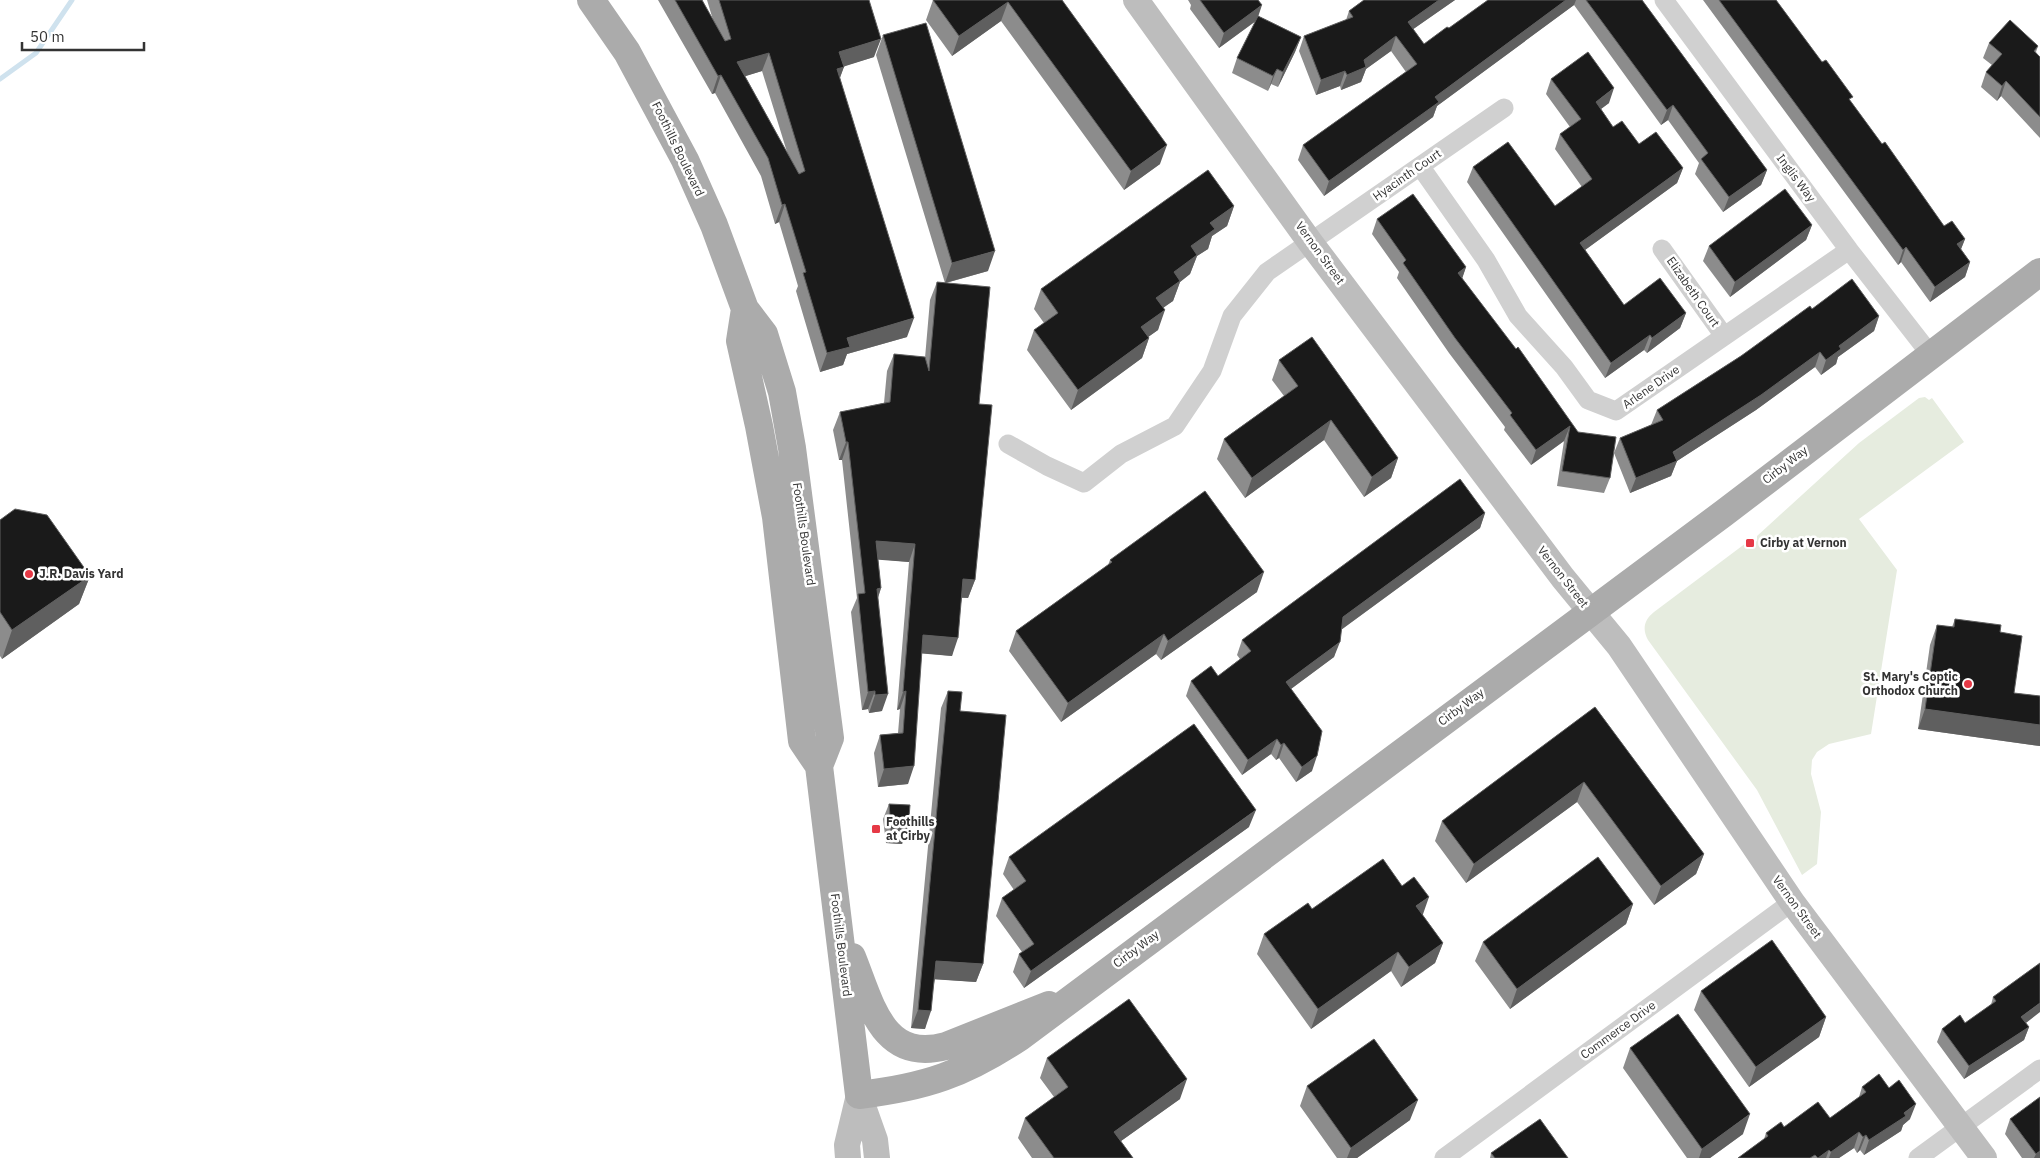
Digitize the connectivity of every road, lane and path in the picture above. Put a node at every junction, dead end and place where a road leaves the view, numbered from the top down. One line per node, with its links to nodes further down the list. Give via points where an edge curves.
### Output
1 (591, 0): 15 (main road, Foothills Boulevard, via 627,52 686,160 745,309 740,341 776,517 802,741 819,766)
2 (1136, 0): 6 (main road, Vernon Street)
3 (1664, 0): 8 (street, Inglis Way)
4 (1504, 108): 5 (street, Hyacinth Court)
5 (1420, 166): 6 (street, Hyacinth Court); 10 (street, Arlene Drive, via 1486,260 1518,316 1588,400 1616,411)
6 (1310, 242): 12 (street, Hyacinth Court, via 1267,272 1232,316 1212,371 1175,426 1121,454 1084,483); 13 (main road, Vernon Street)
7 (1662, 249): 10 (street, Elizabeth Court)
8 (1849, 250): 10 (street, Arlene Drive); 11 (street, Inglis Way)
9 (2040, 272): 11 (main road, Cirby Way)
10 (1724, 336)
11 (1930, 354): 13 (main road, Cirby Way)
12 (1008, 444)
13 (1590, 611): 14 (main road, Vernon Street, via 1619,646); 16 (main road, Cirby Way)
14 (1792, 902): 19 (main road, Vernon Street); 22 (street, Commerce Drive)
15 (837, 921): 16 (main road, via 876,1016 889,1034 912,1049 933,1050 946,1046); 18 (main road, Foothills Boulevard)
16 (1082, 991): 18 (main road, Cirby Way, via 1027,1033 975,1066 910,1088)
17 (2040, 1069): 19 (street)
18 (859, 1095): 20 (main road, via 847,1145); 21 (main road, via 875,1140)
19 (1960, 1127): 23 (street); 24 (main road, Vernon Street)
20 (848, 1158)
21 (877, 1158)
22 (1444, 1158)
23 (1918, 1158)
24 (1984, 1158)

